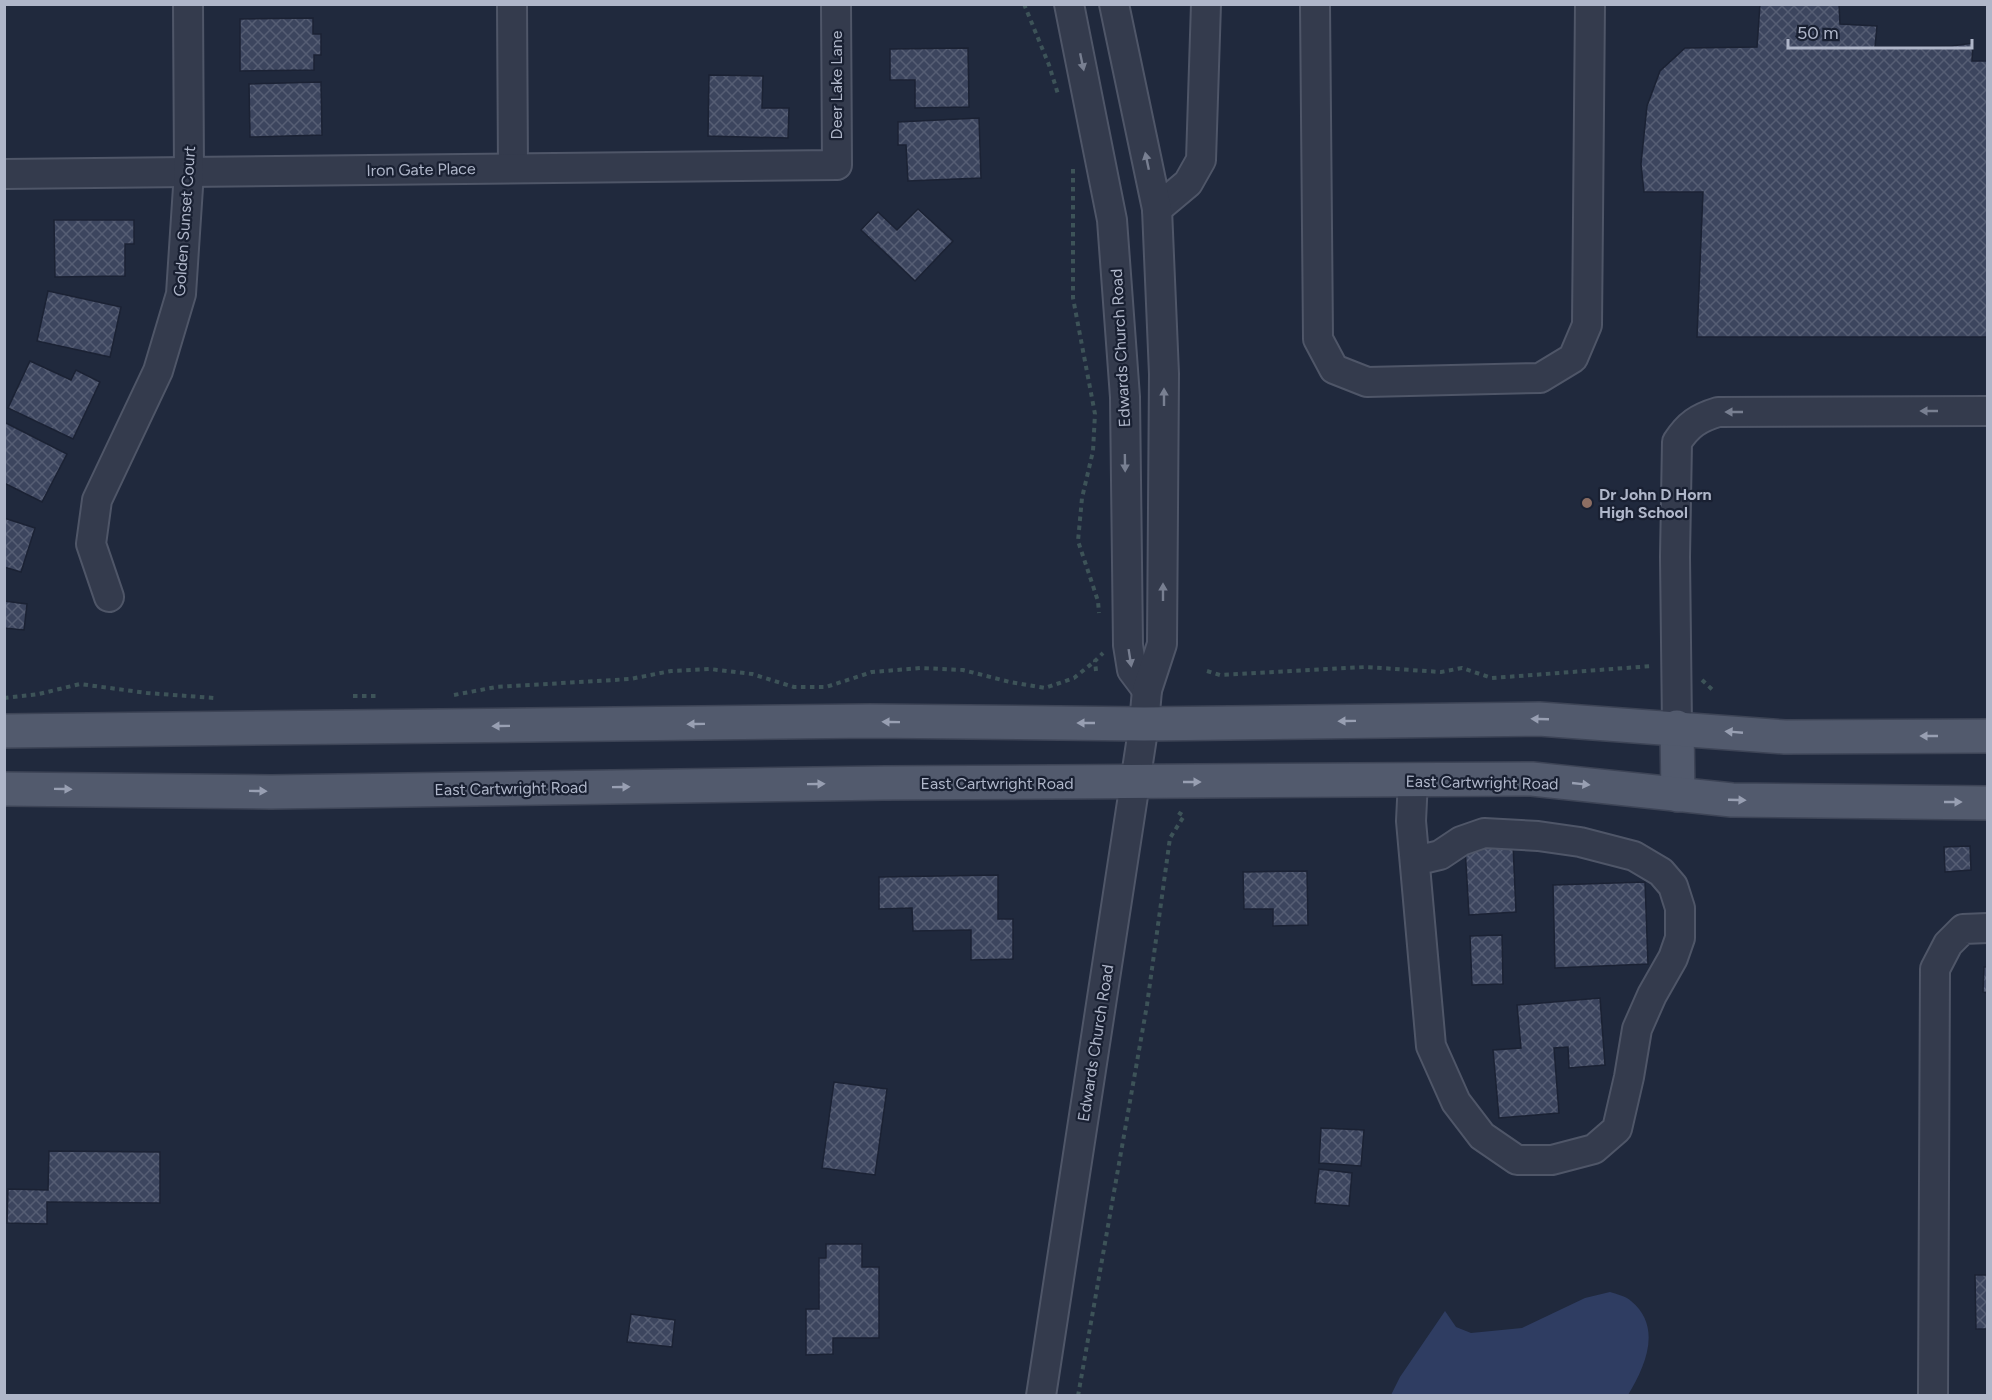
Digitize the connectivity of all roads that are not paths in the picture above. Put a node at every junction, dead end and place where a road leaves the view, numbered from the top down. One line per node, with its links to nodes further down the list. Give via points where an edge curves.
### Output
1 (188, 4): 11 (street, Golden Sunset Court)
2 (512, 4): 10 (street)
3 (836, 4): 9 (street, Deer Lake Lane)
4 (1070, 4): 16 (street, Edwards Church Road, one-way to 16, via 1112,220 1125,397 1128,645 1132,670)
5 (1114, 4): 13 (street, Edwards Church Road, one-way to 5)
6 (1206, 4): 13 (street, via 1201,160 1188,183)
7 (1316, 4): 8 (street, via 1318,339 1334,369 1367,382 1378,382 1540,378 1573,358 1587,325)
8 (1590, 4)
9 (837, 165): 10 (street, Iron Gate Place)
10 (513, 168): 11 (street, Iron Gate Place)
11 (189, 172): 12 (street, Iron Gate Place); 15 (street, Golden Sunset Court, via 181,294 158,371 97,500 91,544)
12 (4, 174)
13 (1157, 209): 16 (street, Edwards Church Road, one-way to 13, via 1162,644 1164,374)
14 (1988, 411): 18 (street, one-way to 18, via 1718,412 1700,417 1687,427 1677,442)
15 (108, 597)
16 (1147, 690): 17 (street, Edwards Church Road)
17 (1144, 724): 18 (main road, one-way to 17, via 1539,718); 19 (main road, one-way to 19, via 870,721); 22 (street, Edwards Church Road)
18 (1677, 727): 20 (main road, one-way to 18, via 1785,737); 24 (main road)
19 (4, 731)
20 (1988, 736)
21 (1413, 780): 22 (main road, East Cartwright Road, one-way to 21); 24 (main road, East Cartwright Road, one-way to 24, via 1532,779); 26 (street, via 1411,821)
22 (1134, 782): 23 (main road, East Cartwright Road, one-way to 22, via 272,792); 28 (street, Edwards Church Road)
23 (4, 789)
24 (1678, 795): 25 (main road, East Cartwright Road, one-way to 25, via 1732,801)
25 (1988, 802)
26 (1415, 861): 26 (street, via 1431,1046 1456,1102 1482,1136 1516,1160 1552,1160 1593,1149 1617,1129 1637,1029 1674,958 1680,938 1680,908 1672,886 1661,872 1634,856 1538,836 1484,833 1461,841 1440,855)
27 (1988, 928): 29 (street, via 1964,929 1948,944 1935,969)
28 (1041, 1395)
29 (1934, 1395)

